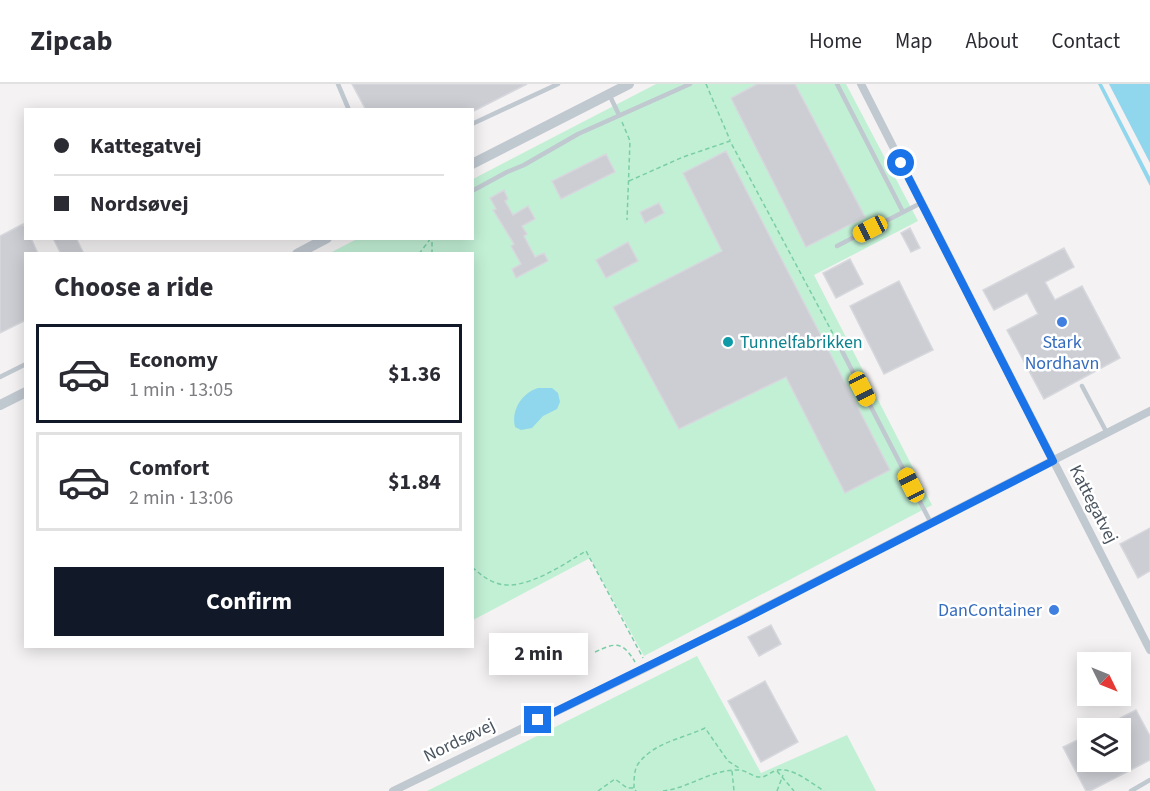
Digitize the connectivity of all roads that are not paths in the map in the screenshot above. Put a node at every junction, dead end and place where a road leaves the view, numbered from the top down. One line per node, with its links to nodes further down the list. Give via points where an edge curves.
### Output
1 (338, 84): 8 (lane)
2 (558, 84): 10 (lane)
3 (629, 84): 7 (street)
4 (690, 84): 9 (lane)
5 (837, 84): 14 (lane)
6 (861, 84): 13 (street, Kattegatvej)
7 (609, 94): 9 (lane); 11 (street)
8 (348, 108)
9 (619, 115): 12 (lane)
10 (474, 123)
11 (474, 163)
12 (474, 190)
13 (921, 203): 14 (lane); 26 (street, Kattegatvej)
14 (903, 212): 16 (lane)
15 (323, 240): 17 (street)
16 (837, 246)
17 (301, 252)
18 (842, 351): 27 (lane)
19 (24, 364): 20 (lane)
20 (0, 377)
21 (1082, 386): 25 (lane)
22 (24, 393): 23 (street)
23 (0, 405)
24 (1150, 411): 25 (street, Nordsøvej)
25 (1107, 433): 26 (street, Nordsøvej)
26 (1053, 461): 27 (street, Nordsøvej); 28 (street, Kattegatvej)
27 (931, 523): 30 (street, Nordsøvej)
28 (1150, 650)
29 (1150, 780): 31 (lane)
30 (393, 791)
31 (1131, 791)

